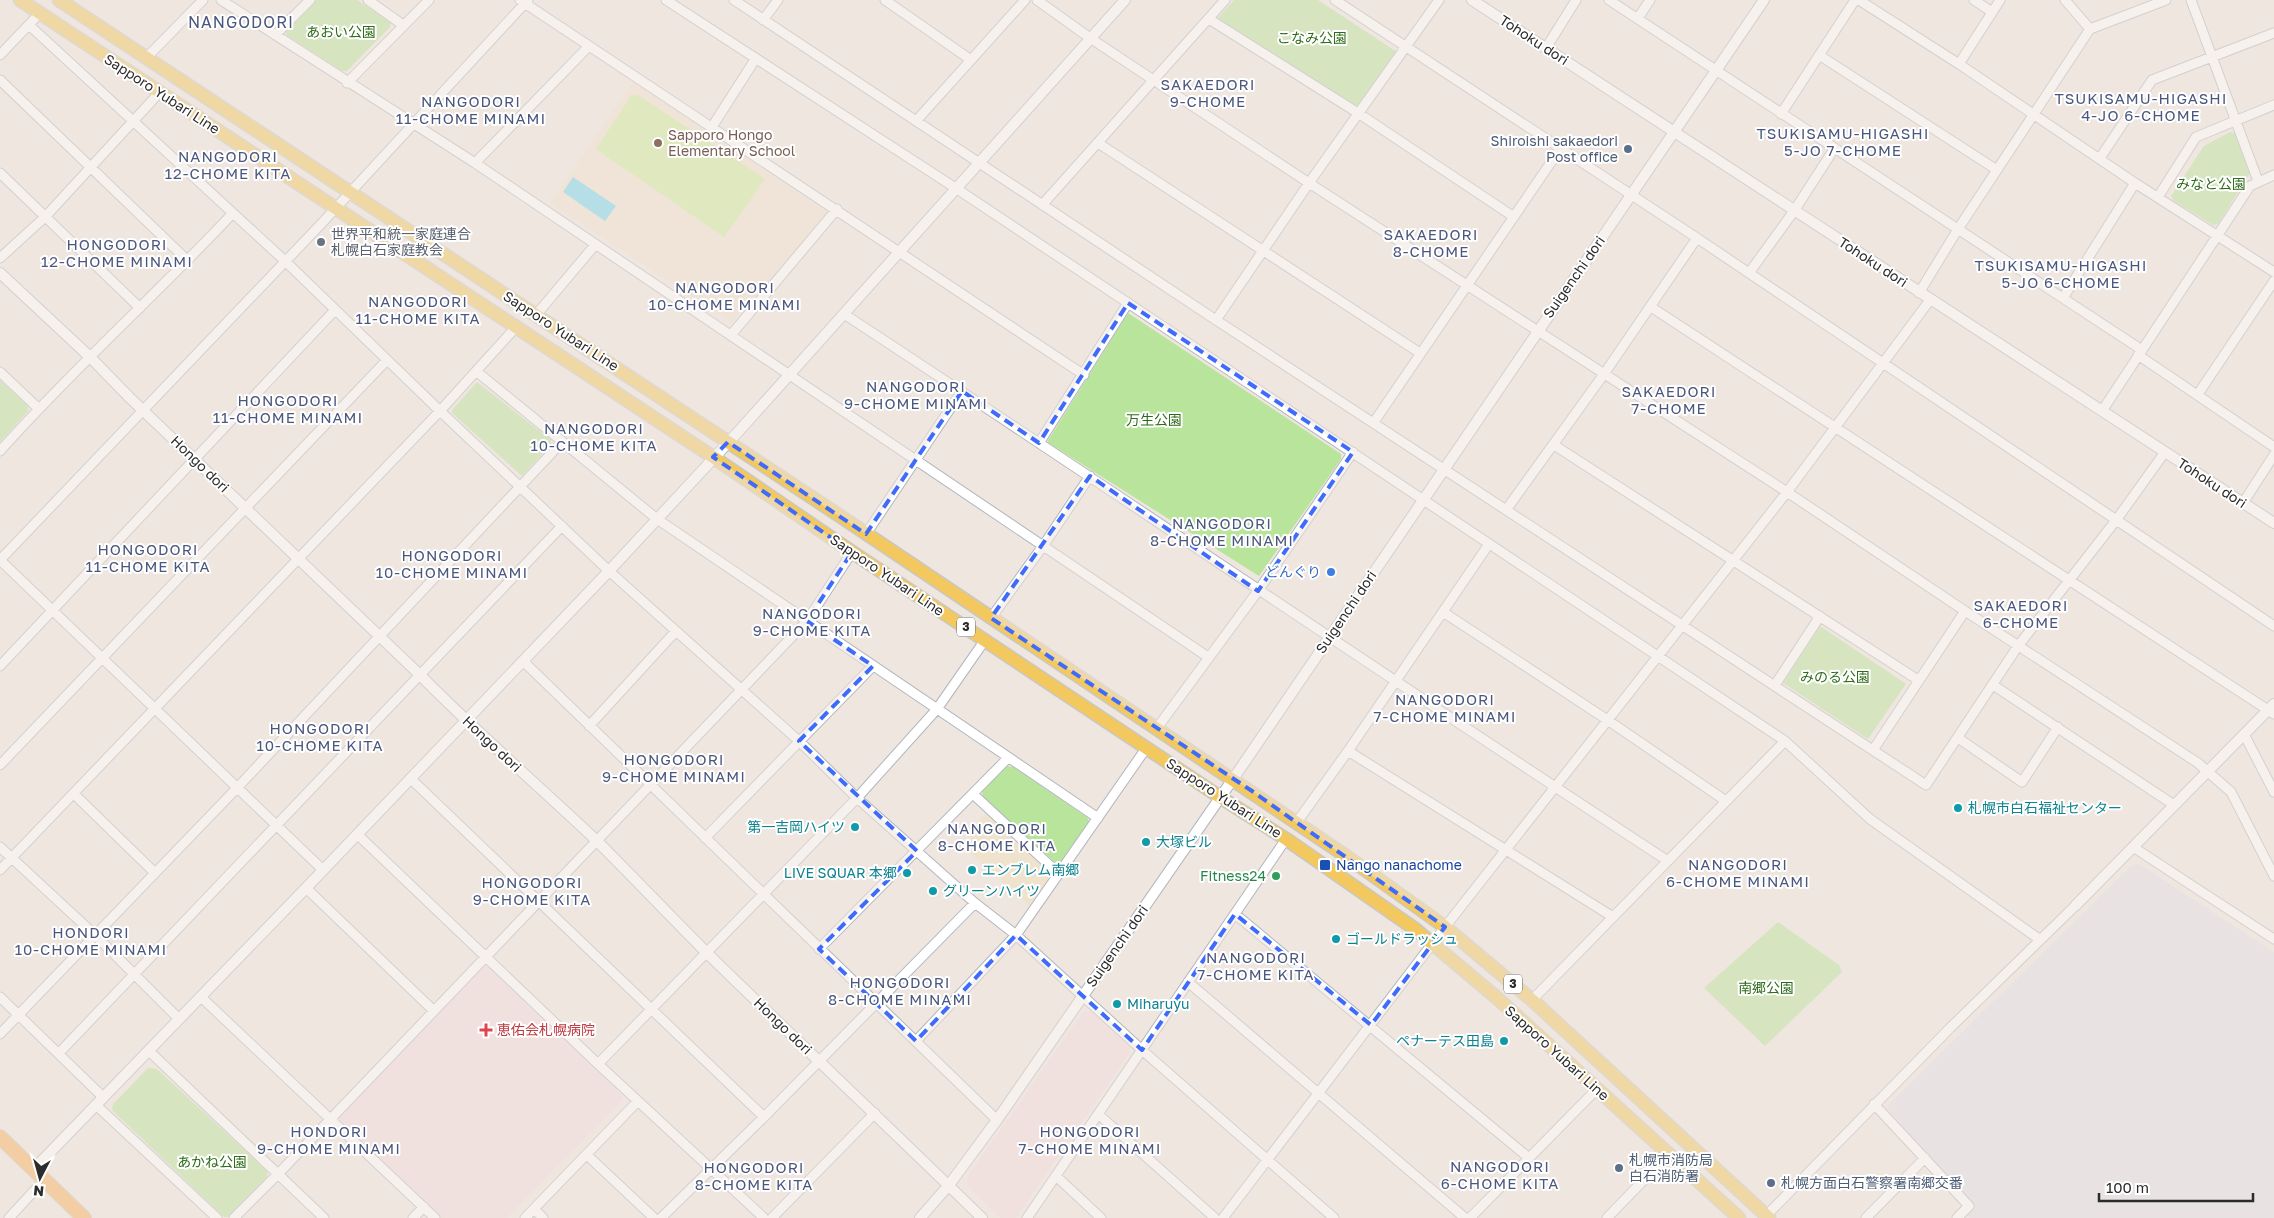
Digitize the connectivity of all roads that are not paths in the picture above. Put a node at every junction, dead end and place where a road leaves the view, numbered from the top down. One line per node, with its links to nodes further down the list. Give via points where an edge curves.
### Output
1 (20, 0): 31 (main road, Sapporo Yubari Line / 3)
2 (59, 0): 47 (main road, Sapporo Yubari Line / 3)
3 (202, 0): 47 (street)
4 (221, 0): 39 (street)
5 (310, 0): 39 (street)
6 (368, 0): 36 (street)
7 (429, 0): 36 (street)
8 (666, 0): 48 (street)
9 (734, 0): 34 (street)
10 (778, 0): 34 (street)
11 (885, 0): 49 (street)
12 (1025, 0): 49 (street)
13 (1037, 0): 40 (street)
14 (1125, 0): 40 (street)
15 (1225, 0): 33 (street)
16 (1334, 0): 42 (street)
17 (1439, 0): 42 (street)
18 (1472, 0): 43 (street, Tohoku dori)
19 (1576, 0): 43 (street)
20 (1609, 0): 32 (street)
21 (1650, 0): 32 (street)
22 (1764, 0): 51 (street, Suigenchi dori)
23 (1857, 0): 45 (street); 50 (street)
24 (1974, 0): 30 (street)
25 (2000, 0): 30 (street)
26 (2065, 0): 37 (street)
27 (2166, 0): 37 (street)
28 (2191, 0): 46 (street)
29 (525, 1): 41 (street); 63 (street)
30 (1992, 12): 50 (street)
31 (40, 13): 35 (street); 55 (main road, Sapporo Yubari Line / 3)
32 (1638, 18): 51 (street)
33 (1208, 19): 52 (street); 57 (street)
34 (763, 20): 61 (street)
35 (29, 25): 44 (street); 62 (street)
36 (403, 25): 54 (street)
37 (2090, 29): 59 (street)
38 (2274, 33): 46 (street)
39 (276, 35): 54 (street)
40 (1090, 38): 52 (street); 71 (street)
41 (588, 46): 64 (street); 70 (street)
42 (1407, 47): 57 (street); 67 (street)
43 (1546, 48): 65 (street, Tohoku dori)
44 (0, 54)
45 (1820, 54): 58 (street); 73 (street)
46 (2212, 56): 60 (street); 69 (street, via 2152,80)
47 (147, 58): 80 (main road, Sapporo Yubari Line / 3)
48 (756, 58): 64 (street); 79 (street)
49 (970, 60): 61 (street)
50 (1959, 64): 59 (street)
51 (1716, 70): 58 (street); 65 (street, Suigenchi dori)
52 (1154, 79): 66 (street); 77 (street)
53 (0, 80): 72 (street)
54 (347, 83): 63 (street)
55 (160, 92): 62 (street); 84 (main road, Sapporo Yubari Line / 3)
56 (2274, 105): 60 (street)
57 (1358, 113): 77 (street); 89 (street)
58 (1781, 114): 68 (street)
59 (2033, 115): 69 (street); 73 (street)
60 (2236, 120): 76 (street); 82 (street, via 2196,137)
61 (916, 121): 71 (street)
62 (134, 122): 72 (street); 87 (street)
63 (413, 125): 70 (street); 80 (street)
64 (712, 127): 85 (street)
65 (1675, 132): 81 (street, Suigenchi dori); 86 (street, Tohoku dori)
66 (1098, 143): 83 (street); 95 (street)
67 (1560, 149): 81 (street); 89 (street)
68 (1834, 149): 86 (street); 90 (street)
69 (2100, 158): 78 (street)
70 (475, 163): 93 (street)
71 (978, 165): 79 (street); 83 (street)
72 (90, 168): 88 (street); 97 (street)
73 (1997, 170): 90 (street)
74 (0, 173): 88 (street)
75 (2274, 175): 76 (street)
76 (2258, 181): 91 (street, via 2250,186)
77 (1309, 183): 95 (street); 103 (street)
78 (2135, 183): 82 (street); 105 (street)
79 (956, 189): 94 (street); 107 (street)
80 (350, 192): 84 (street); 112 (main road, Sapporo Yubari Line / 3)
81 (1631, 194): 92 (street); 115 (street, Suigenchi dori)
82 (2158, 197): 91 (street)
83 (1042, 205): 113 (street)
84 (335, 209): 98 (street); 114 (main road, Sapporo Yubari Line / 3)
85 (837, 209): 94 (street); 116 (street)
86 (1794, 211): 101 (street); 104 (street, Tohoku dori)
87 (233, 213): 97 (street); 98 (street)
88 (45, 217): 96 (street); 109 (street)
89 (1514, 217): 103 (street)
90 (1958, 229): 104 (street); 105 (street)
91 (2217, 236): 99 (street); 117 (street)
92 (1697, 238): 101 (street); 108 (street)
93 (595, 245): 112 (street); 116 (street)
94 (902, 252): 111 (street); 125 (street)
95 (1262, 252): 113 (street); 118 (street)
96 (0, 258)
97 (188, 261): 109 (street)
98 (286, 261): 110 (street); 130 (street)
99 (2274, 272)
100 (0, 273): 119 (street, Hongo dori)
101 (1749, 273): 121 (street)
102 (2274, 281): 128 (street)
103 (1466, 284): 115 (street); 118 (street)
104 (1919, 293): 106 (street, Tohoku dori)
105 (2063, 298): 117 (street)
106 (1930, 300): 121 (street); 132 (street, Tohoku dori)
107 (1128, 303): 125 (street); 141 (street)
108 (1651, 307): 126 (street); 134 (street)
109 (140, 308): 119 (street)
110 (336, 310): 120 (street); 145 (street)
111 (844, 314): 124 (street); 127 (street)
112 (536, 315): 136 (main road, Sapporo Yubari Line / 3)
113 (1216, 320): 133 (street)
114 (516, 327): 122 (street); 144 (main road, Sapporo Yubari Line / 3)
115 (1537, 331): 126 (street); 147 (street, Suigenchi dori)
116 (731, 335): 124 (street)
117 (2140, 352): 128 (street); 132 (street)
118 (1420, 354): 133 (street)
119 (90, 357): 129 (street); 130 (street, Hongo dori)
120 (387, 360): 131 (street); 153 (street)
121 (1884, 363): 134 (street); 156 (street)
122 (476, 371): 131 (street); 135 (street)
123 (0, 372): 129 (street)
124 (790, 374): 136 (street); 146 (street)
125 (1084, 374): 137 (street)
126 (1604, 374): 138 (street); 150 (street)
127 (962, 391): 137 (street); 146 (street)
128 (2198, 394): 139 (street)
129 (38, 408): 140 (street)
130 (143, 410): 145 (street, Hongo dori); 164 (street)
131 (440, 411): 149 (street); 163 (street)
132 (2102, 411): 142 (street, Tohoku dori)
133 (1374, 422): 147 (street)
134 (1836, 427): 150 (street); 167 (street)
135 (562, 442): 149 (street); 155 (street)
136 (728, 442): 144 (street); 159 (main road, Sapporo Yubari Line / 3)
137 (1039, 443): 148 (street)
138 (1554, 445): 154 (street); 165 (street)
139 (2274, 447)
140 (0, 451)
141 (1353, 452): 151 (street); 168 (street)
142 (2164, 452): 152 (street, Tohoku dori); 156 (street)
143 (2274, 455): 152 (street)
144 (713, 457): 155 (street); 162 (main road, Sapporo Yubari Line / 3)
145 (194, 458): 153 (street, Hongo dori); 169 (street)
146 (916, 460): 159 (street); 161 (street)
147 (1443, 471): 151 (street, Suigenchi dori); 154 (street)
148 (1090, 476): 161 (street); 168 (street)
149 (520, 487): 158 (street); 178 (street)
150 (1787, 492): 165 (street); 170 (street)
151 (1423, 499): 160 (street); 179 (street, Suigenchi dori)
152 (2243, 503): 157 (street, Tohoku dori)
153 (244, 508): 163 (street, Hongo dori); 184 (street)
154 (1506, 510): 175 (street)
155 (657, 519): 166 (street); 174 (street)
156 (2117, 519): 167 (street); 176 (street)
157 (2274, 524)
158 (562, 526): 166 (street); 188 (street)
159 (866, 534): 173 (main road, Sapporo Yubari Line / 3)
160 (1489, 544): 171 (street); 182 (street)
161 (1043, 546): 173 (street); 183 (street)
162 (852, 552): 174 (street); 180 (main road, Sapporo Yubari Line / 3)
163 (298, 558): 178 (street, Hongo dori); 194 (street)
164 (0, 560): 169 (street)
165 (1733, 560): 172 (street); 175 (street)
166 (609, 571): 177 (street); 185 (street)
167 (2069, 579): 181 (street); 196 (street)
168 (1258, 591): 179 (street); 183 (street)
169 (53, 610): 184 (street); 186 (street)
170 (1964, 611): 181 (street); 189 (street)
171 (1443, 612): 190 (street); 197 (street)
172 (1820, 616): 189 (street); 191 (street)
173 (991, 618): 201 (main road, Sapporo Yubari Line / 3)
174 (807, 621): 187 (street); 193 (street)
175 (1681, 626): 182 (street); 191 (street)
176 (2274, 626)
177 (676, 631): 193 (street); 199 (street)
178 (379, 636): 188 (street, Hongo dori); 216 (street)
179 (1329, 638): 190 (street); 213 (street, Suigenchi dori)
180 (985, 640): 195 (street); 206 (main road, Sapporo Yubari Line / 3)
181 (2018, 646): 192 (street); 211 (street)
182 (1658, 654): 197 (street); 205 (street)
183 (1208, 656): 201 (street)
184 (103, 659): 194 (street); 210 (street)
185 (523, 661): 198 (street); 199 (street)
186 (0, 666)
187 (874, 666): 195 (street); 204 (street)
188 (420, 674): 198 (street, Hongo dori); 226 (street)
189 (1918, 680): 208 (street)
190 (1395, 683): 207 (street); 215 (street)
191 (1776, 685): 208 (street)
192 (1994, 685): 200 (street); 203 (street)
193 (740, 688): 204 (street); 214 (street)
194 (155, 709): 216 (street); 218 (street)
195 (937, 709): 209 (street); 221 (street)
196 (2272, 710): 202 (street)
197 (1606, 719): 215 (street); 222 (street)
198 (466, 721): 212 (street); 230 (street, Hongo dori)
199 (589, 726): 214 (street)
200 (2058, 727): 203 (street, via 2022,782); 223 (street)
201 (1157, 728): 213 (main road, Sapporo Yubari Line / 3)
202 (2244, 734): 211 (street); 217 (street)
203 (1958, 738): 208 (street, via 1926,785)
204 (799, 741): 221 (street); 228 (street)
205 (1785, 741): 222 (street); 253 (street, via 1870,819)
206 (1146, 747): 220 (main road, Sapporo Yubari Line / 3); 224 (street)
207 (1348, 750): 225 (street); 233 (street)
208 (1873, 750)
209 (1008, 758): 219 (street); 224 (street)
210 (0, 765)
211 (2208, 771): 223 (street); 241 (street, via 2231,792)
212 (411, 778): 227 (street); 244 (street)
213 (1232, 780): 220 (street, Suigenchi dori); 225 (main road, Sapporo Yubari Line / 3)
214 (649, 785): 228 (street); 230 (street)
215 (1554, 787): 233 (street); 236 (street)
216 (236, 788): 226 (street); 239 (street)
217 (2274, 792)
218 (74, 794): 235 (street); 239 (street)
219 (973, 794): 234 (street); 240 (street)
220 (1220, 797): 229 (main road, Sapporo Yubari Line / 3); 260 (street, Suigenchi dori)
221 (857, 798): 234 (street); 243 (street)
222 (1726, 801): 236 (street)
223 (2174, 805): 232 (street)
224 (1098, 818): 240 (street)
225 (1297, 822): 249 (main road, Sapporo Yubari Line / 3)
226 (276, 826): 238 (street); 258 (street)
227 (358, 835): 238 (street); 257 (street)
228 (705, 838): 243 (street)
229 (1286, 839): 247 (street); 254 (main road, Sapporo Yubari Line / 3)
230 (596, 841): 244 (street); 256 (street, Hongo dori)
231 (0, 847): 235 (street)
232 (2134, 847): 246 (street); 252 (street)
233 (1505, 850): 248 (street); 249 (street)
234 (917, 851): 245 (street); 255 (street)
235 (12, 858): 237 (street); 251 (street)
236 (1668, 861): 248 (street)
237 (0, 870)
238 (323, 870): 242 (street)
239 (155, 873): 251 (street)
240 (1059, 874): 250 (street)
241 (2274, 876)
242 (306, 888): 262 (street); 266 (street)
243 (764, 895): 255 (street); 256 (street)
244 (538, 902): 257 (street); 265 (street)
245 (975, 903): 250 (street); 264 (street)
246 (2076, 905): 253 (street)
247 (1235, 914): 259 (street); 269 (street)
248 (1613, 917): 263 (street)
249 (1444, 927): 254 (street); 263 (main road, Sapporo Yubari Line / 3)
250 (1016, 935): 260 (street); 271 (street)
251 (96, 936): 258 (street); 267 (street)
252 (2274, 939)
253 (2039, 940): 281 (street)
254 (1433, 942): 269 (street); 277 (main road, Sapporo Yubari Line / 3)
255 (819, 949): 264 (street)
256 (708, 953): 265 (street); 275 (street, Hongo dori)
257 (486, 957): 266 (street); 276 (street)
258 (135, 974): 268 (street); 274 (street)
259 (1188, 982): 272 (street); 278 (street)
260 (1083, 996): 272 (street); 286 (street, Suigenchi dori)
261 (0, 997): 267 (street)
262 (201, 997): 268 (street); 285 (street)
263 (1532, 1000): 301 (main road, Sapporo Yubari Line / 3)
264 (877, 1003): 271 (street); 275 (street)
265 (652, 1010): 276 (street); 284 (street)
266 (434, 1011): 285 (street)
267 (20, 1016): 270 (street); 274 (street)
268 (179, 1019): 273 (street)
269 (1370, 1025): 278 (street); 290 (street)
270 (0, 1034)
271 (916, 1041): 286 (street)
272 (1142, 1050): 283 (street); 292 (street)
273 (149, 1051): 279 (street); 295 (street)
274 (58, 1053): 279 (street)
275 (818, 1061): 282 (street, Hongo dori); 284 (street)
276 (598, 1064): 280 (street)
277 (1596, 1089): 289 (main road, Sapporo Yubari Line / 3); 290 (street)
278 (1318, 1094): 292 (street); 322 (street)
279 (100, 1101): 294 (street); 304 (street)
280 (638, 1101): 288 (street); 293 (street)
281 (1874, 1104): 291 (street); 301 (street)
282 (876, 1113): 298 (street, Hongo dori); 314 (street)
283 (1098, 1114): 296 (street); 319 (street)
284 (764, 1117): 293 (street)
285 (331, 1119): 295 (street); 299 (street)
286 (997, 1120): 298 (street, Suigenchi dori)
287 (0, 1138): 294 (highway)
288 (587, 1154): 300 (street); 311 (street)
289 (1669, 1154): 324 (street); 325 (main road, Sapporo Yubari Line / 3)
290 (1529, 1158): 323 (street)
291 (1925, 1158): 326 (street); 327 (street, via 1969,1206)
292 (1268, 1159): 320 (street); 321 (street)
293 (711, 1168): 312 (street); 313 (street)
294 (33, 1170): 297 (highway)
295 (278, 1174): 305 (street); 306 (street)
296 (1056, 1176): 317 (street); 318 (street)
297 (44, 1180): 302 (street); 303 (highway)
298 (949, 1185): 315 (street, Suigenchi dori); 316 (street, Hongo dori)
299 (424, 1207): 307 (street); 308 (street)
300 (534, 1209): 309 (street); 310 (street)
301 (1766, 1217)
302 (9, 1218)
303 (84, 1218)
304 (217, 1218)
305 (234, 1218)
306 (324, 1218)
307 (413, 1218)
308 (435, 1218)
309 (525, 1218)
310 (543, 1218)
311 (654, 1218)
312 (661, 1218)
313 (764, 1218)
314 (772, 1218)
315 (920, 1218)
316 (982, 1218)
317 (1027, 1218)
318 (1101, 1218)
319 (1214, 1218)
320 (1222, 1218)
321 (1334, 1218)
322 (1466, 1218)
323 (1470, 1218)
324 (1607, 1218)
325 (1739, 1218)
326 (1866, 1218)
327 (1957, 1218)

